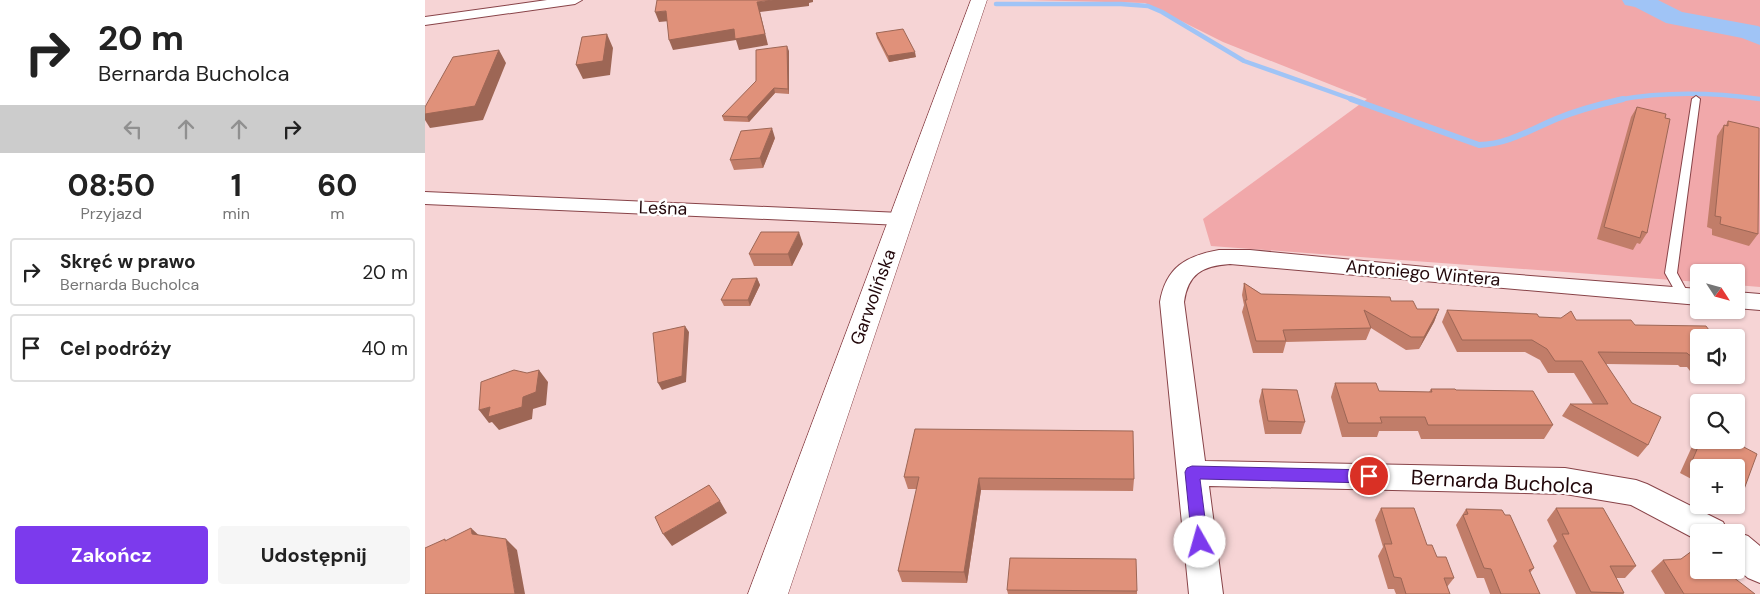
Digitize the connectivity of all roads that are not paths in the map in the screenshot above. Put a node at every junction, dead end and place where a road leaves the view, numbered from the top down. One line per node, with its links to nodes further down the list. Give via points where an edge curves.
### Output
1 (575, 0): 3 (street)
2 (979, 0): 6 (main road, Garwolińska)
3 (425, 21)
4 (1696, 99): 7 (lane, via 1671,274)
5 (425, 198): 6 (street, Leśna)
6 (901, 219): 15 (main road, Garwolińska)
7 (1690, 295)
8 (1690, 296): 11 (street, Antoniego Wintera, via 1250,257 1223,256 1191,266 1177,283 1172,302)
9 (1745, 301): 10 (street)
10 (1760, 302)
11 (1192, 472): 12 (street, Bernarda Bucholca, via 1565,481 1636,492); 16 (street)
12 (1697, 524)
13 (1745, 554): 14 (street)
14 (1760, 567)
15 (768, 594)
16 (1206, 594)

